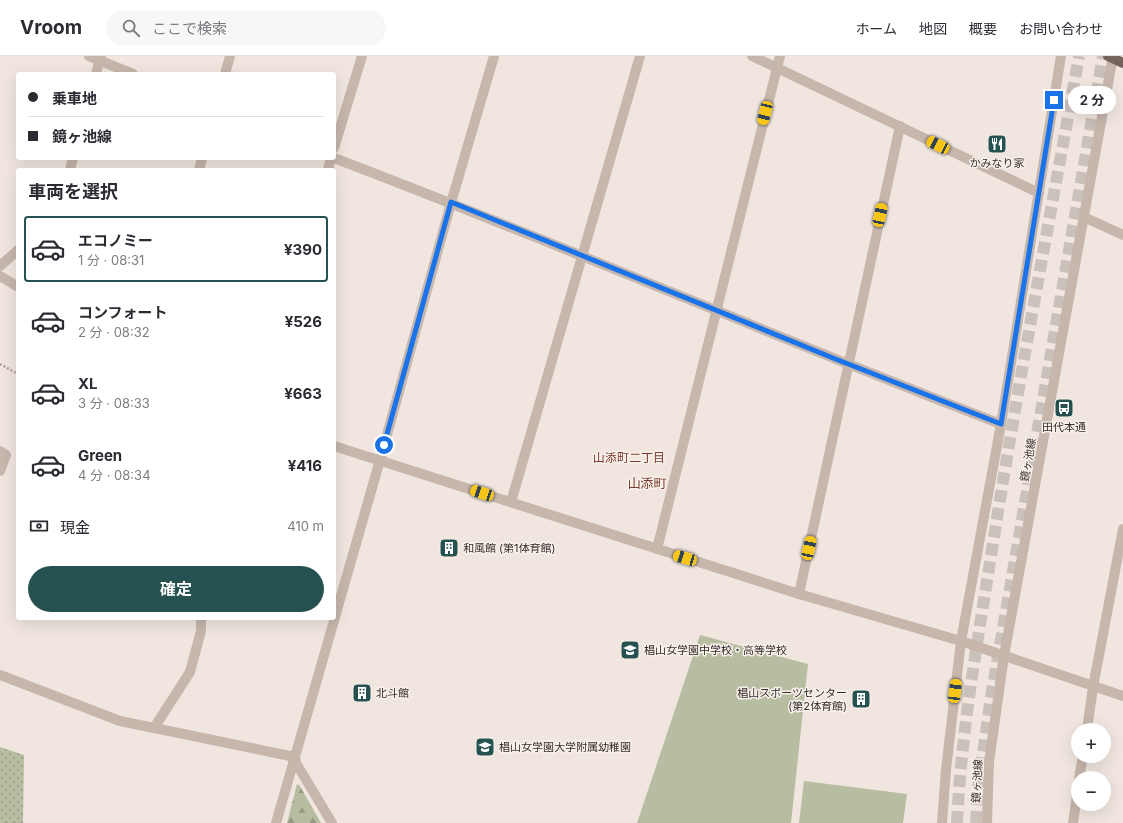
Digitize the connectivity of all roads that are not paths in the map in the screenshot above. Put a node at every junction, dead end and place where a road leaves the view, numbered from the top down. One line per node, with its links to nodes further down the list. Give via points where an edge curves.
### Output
1 (89, 56): 10 (street)
2 (230, 56): 15 (street)
3 (362, 56): 17 (street)
4 (494, 56): 20 (street)
5 (640, 56): 24 (street)
6 (752, 56): 12 (street)
7 (780, 56): 12 (street)
8 (1061, 56): 19 (street)
9 (1111, 57): 11 (main road); 21 (street, 鏡ヶ池線)
10 (100, 58): 13 (street); 14 (street)
11 (1123, 63)
12 (777, 67): 16 (street); 28 (street)
13 (96, 72)
14 (129, 72)
15 (226, 72)
16 (900, 126): 19 (street); 29 (street)
17 (336, 141)
18 (336, 159): 20 (street)
19 (1039, 193): 30 (street)
20 (451, 202): 24 (street); 33 (street)
21 (1084, 217): 22 (street); 43 (street, 鏡ヶ池線)
22 (1123, 235)
23 (16, 252): 25 (street)
24 (582, 255): 28 (street); 35 (street)
25 (0, 266)
26 (0, 276): 27 (street)
27 (16, 286)
28 (716, 310): 29 (street); 37 (street)
29 (848, 364): 30 (street); 38 (street)
30 (1001, 424): 42 (street)
31 (336, 447): 33 (street)
32 (0, 451): 34 (street, via 6,455)
33 (380, 460): 35 (street); 39 (street)
34 (0, 471)
35 (511, 502): 37 (street)
36 (1123, 529): 45 (street)
37 (657, 549): 38 (street)
38 (800, 594): 42 (street)
39 (336, 613)
40 (201, 620): 48 (street, via 201,630 190,672)
41 (334, 620): 49 (street)
42 (961, 641): 43 (street); 53 (street)
43 (1004, 656): 45 (street); 54 (street, 鏡ヶ池線, via 989,762)
44 (0, 675): 48 (street, via 120,721)
45 (1093, 687): 46 (street); 47 (street)
46 (1123, 696)
47 (1088, 723)
48 (154, 728): 49 (street)
49 (295, 756): 51 (street); 52 (street, via 296,763)
50 (1075, 811): 55 (street)
51 (276, 823)
52 (332, 823)
53 (942, 823)
54 (987, 823)
55 (1073, 823)

